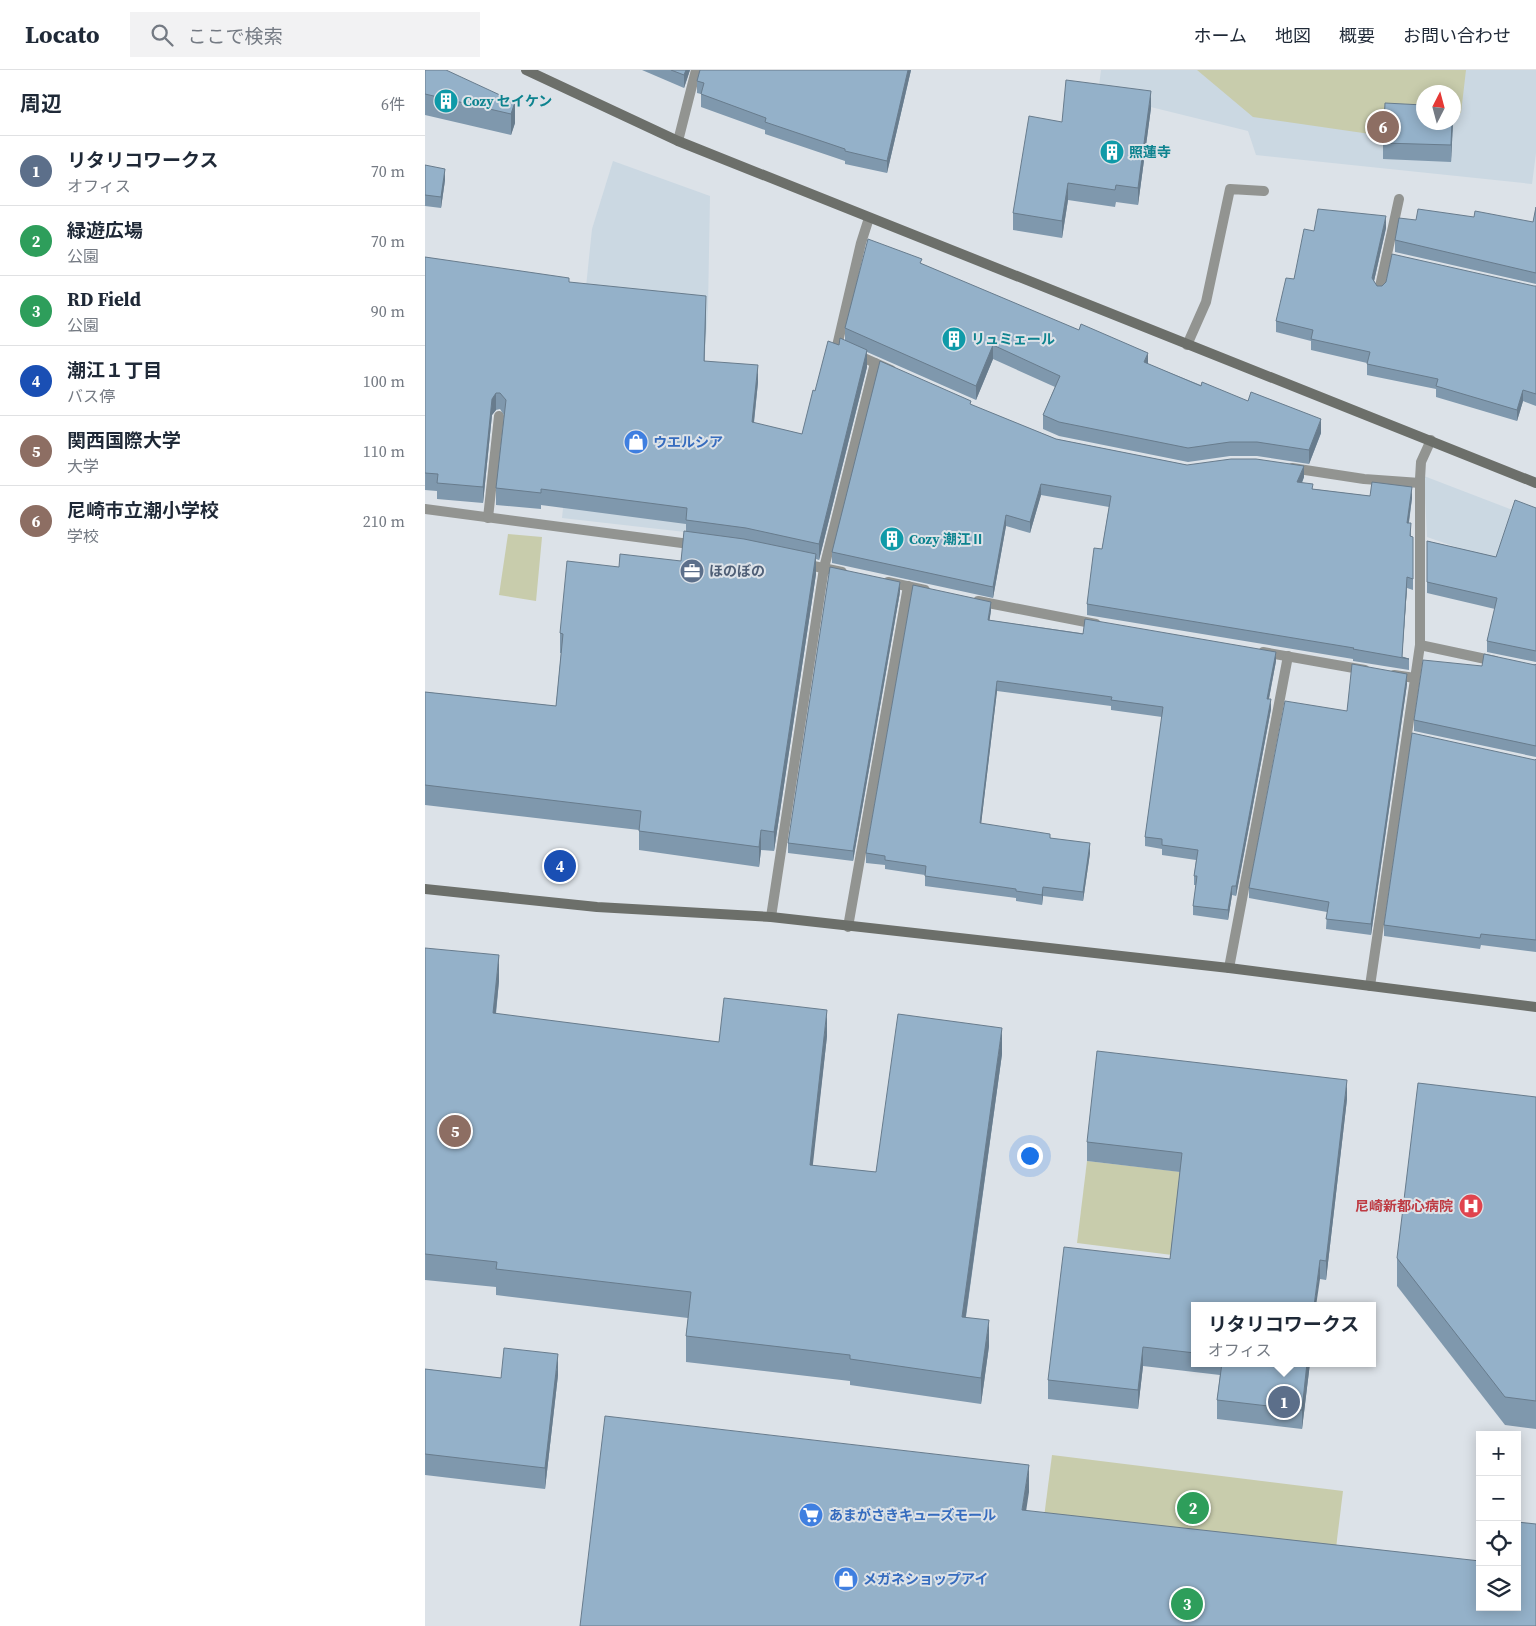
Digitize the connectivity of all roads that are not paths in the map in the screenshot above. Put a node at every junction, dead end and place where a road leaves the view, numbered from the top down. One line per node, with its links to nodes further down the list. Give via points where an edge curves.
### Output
1 (526, 70): 3 (street)
2 (696, 70): 3 (street)
3 (678, 141): 6 (street)
4 (1264, 191): 8 (street, via 1230,189 1206,302)
5 (1399, 199): 7 (street, via 1392,258)
6 (869, 218): 8 (street); 9 (street, via 837,346)
7 (1379, 291)
8 (1187, 345): 12 (street)
9 (875, 363): 10 (street); 20 (street)
10 (902, 375)
11 (499, 416): 17 (street)
12 (1431, 440): 14 (street, via 1421,462); 15 (street)
13 (1277, 466): 14 (street, via 1363,479)
14 (1420, 483): 27 (street)
15 (1536, 483)
16 (425, 509): 17 (street)
17 (489, 518): 18 (street)
18 (711, 547)
19 (797, 562): 20 (street)
20 (824, 568): 21 (street); 33 (street)
21 (852, 574)
22 (880, 580): 23 (street)
23 (908, 586): 24 (street); 34 (street)
24 (935, 592)
25 (963, 598): 26 (street)
26 (1104, 625)
27 (1420, 645): 30 (street); 31 (street)
28 (1249, 650): 29 (street)
29 (1288, 656): 31 (street); 35 (street)
30 (1507, 663)
31 (1415, 678): 36 (street, via 1411,737)
32 (425, 889): 33 (street, via 597,907)
33 (771, 917): 34 (street)
34 (848, 927): 35 (street)
35 (1229, 968): 36 (street)
36 (1370, 986): 37 (street)
37 (1536, 1007)

